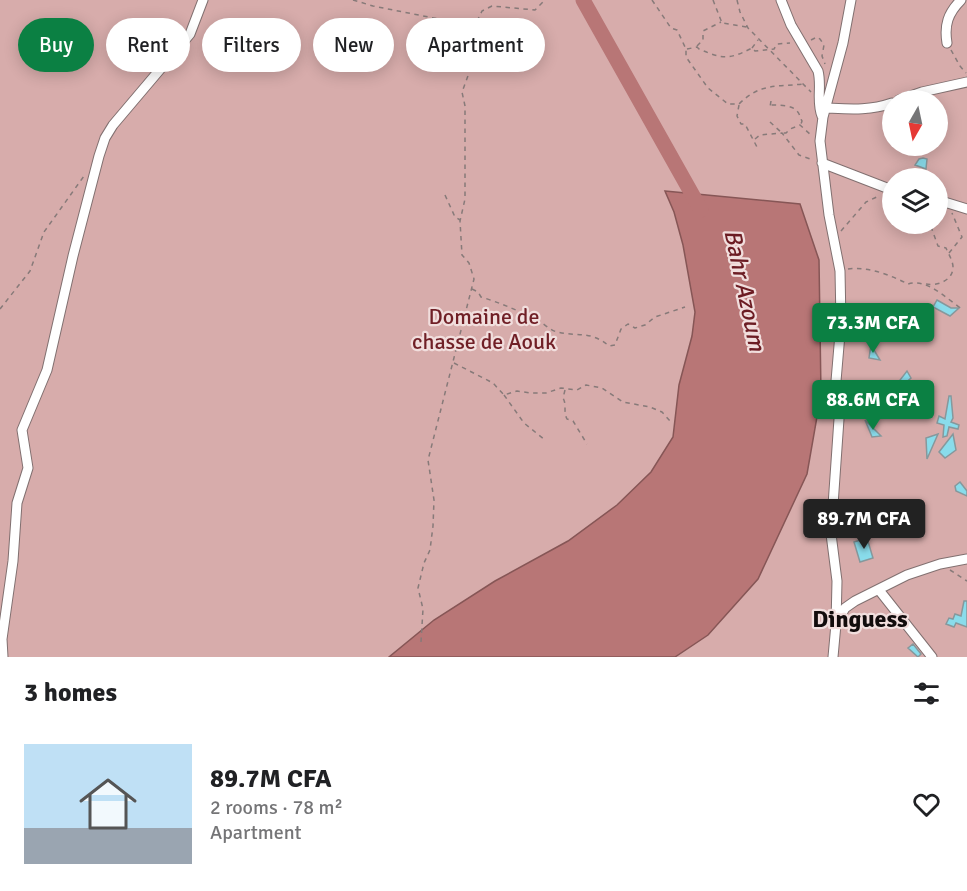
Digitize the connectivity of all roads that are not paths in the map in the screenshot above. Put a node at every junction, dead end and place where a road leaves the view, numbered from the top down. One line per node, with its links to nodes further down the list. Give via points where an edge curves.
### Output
1 (203, 0): 17 (street, via 190,34 113,124 99,156 47,370 22,430 28,468 17,503)
2 (781, 0): 9 (street, via 791,26 818,71)
3 (851, 0): 9 (street, via 843,43)
4 (961, 0): 5 (street, via 947,18)
5 (947, 43)
6 (967, 81): 7 (street)
7 (930, 90)
8 (882, 107): 9 (street, via 856,111)
9 (822, 109): 10 (street)
10 (822, 163): 11 (street); 16 (street, via 840,271 836,381 839,418 831,534 837,581)
11 (882, 186)
12 (948, 203): 13 (street)
13 (967, 208)
14 (967, 559): 15 (street, via 907,575)
15 (879, 590): 16 (street, via 846,608); 19 (street)
16 (836, 624): 18 (street)
17 (3, 657)
18 (833, 657)
19 (932, 657)

